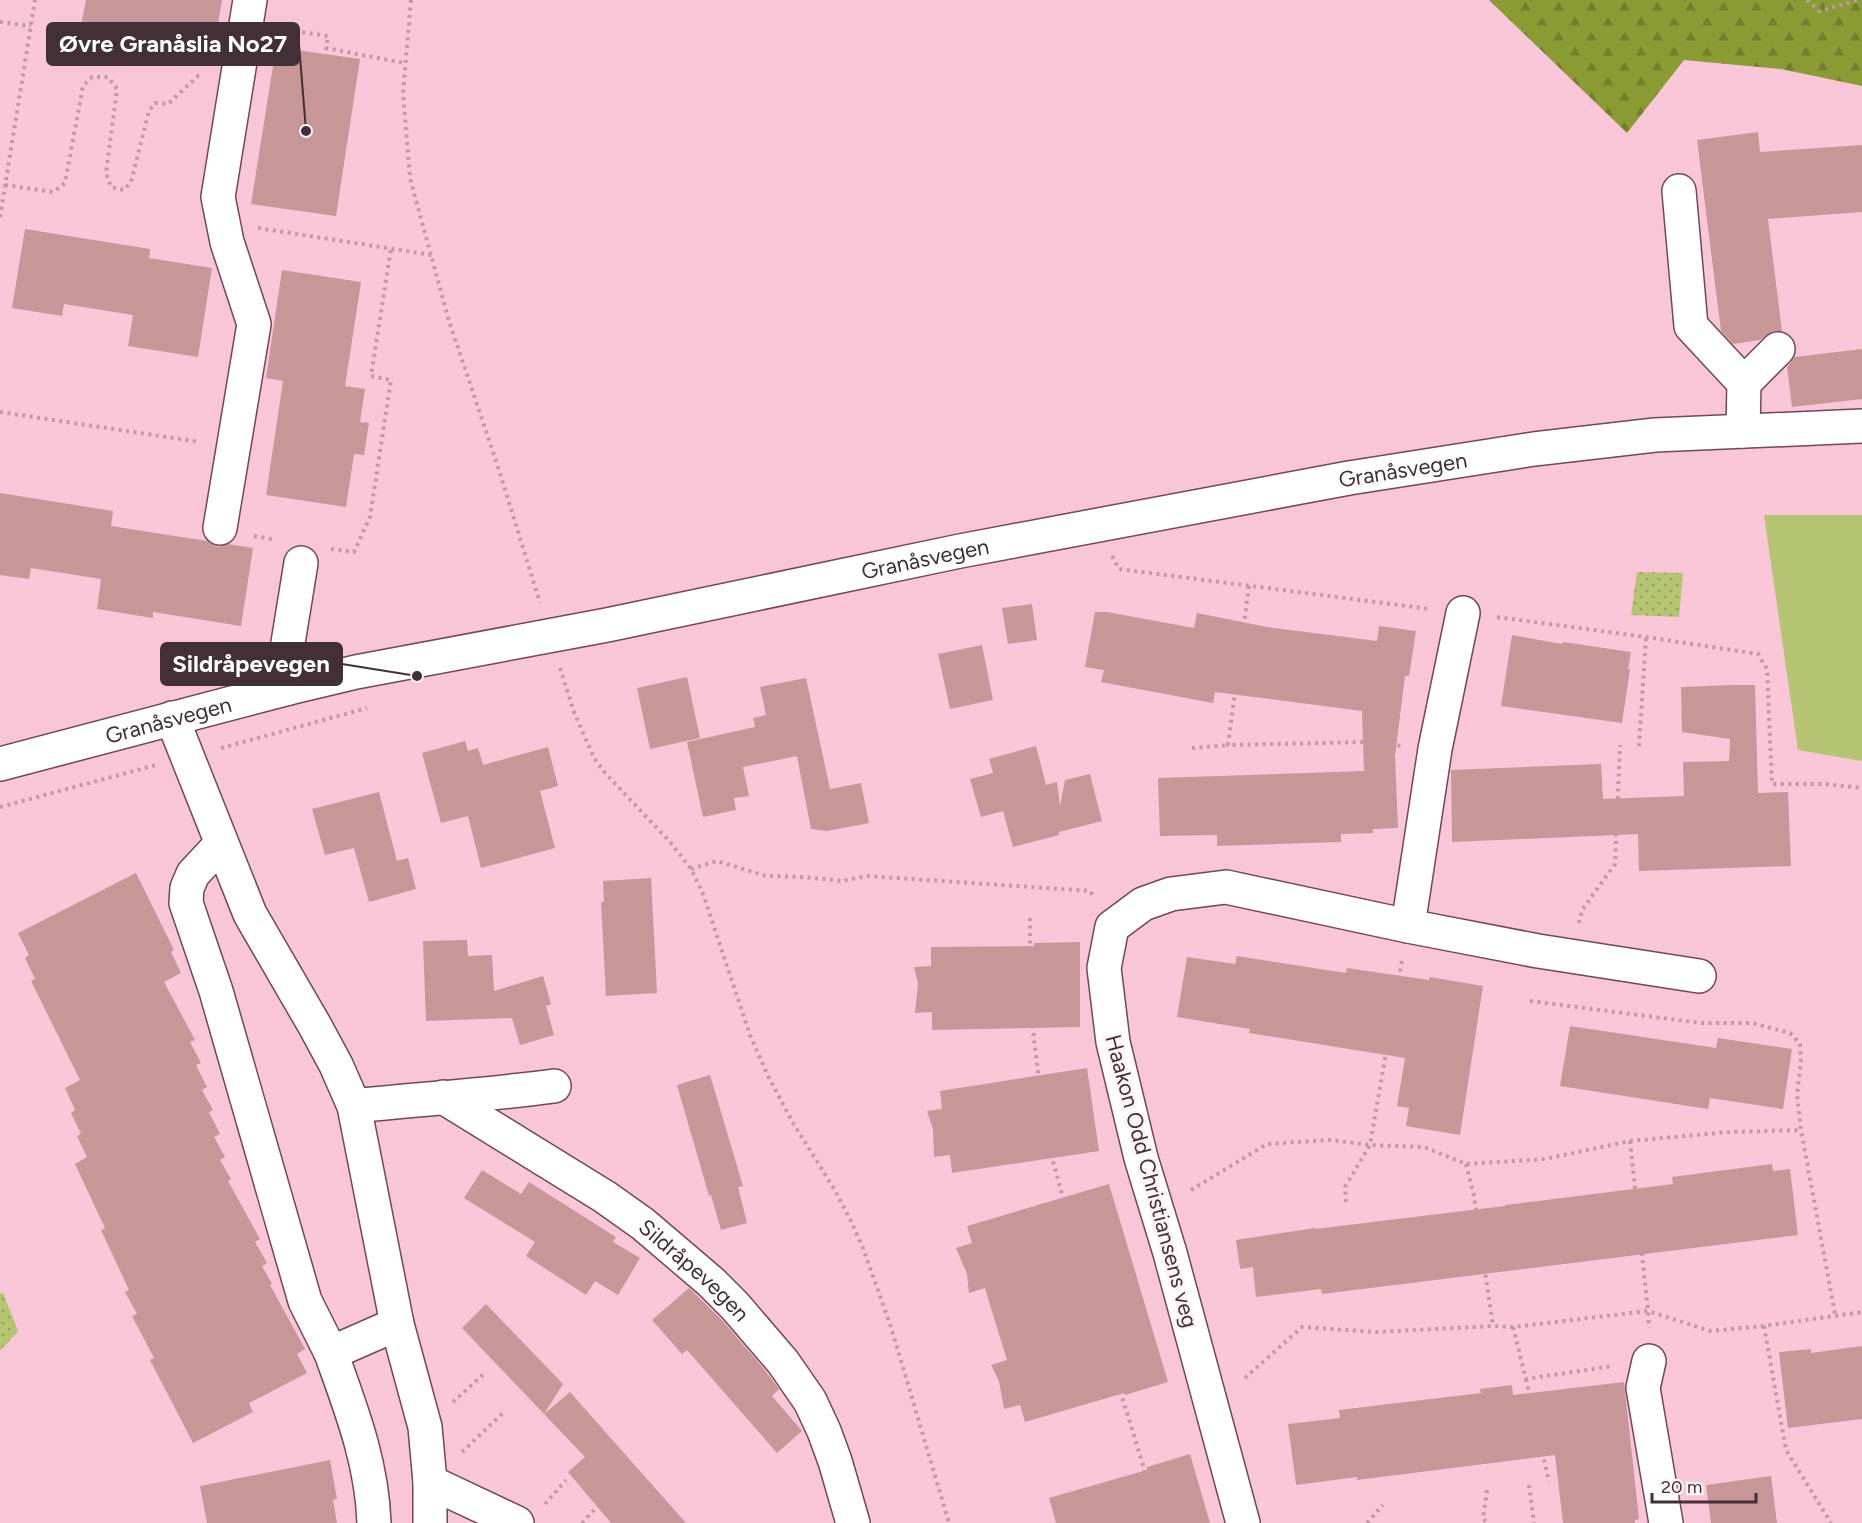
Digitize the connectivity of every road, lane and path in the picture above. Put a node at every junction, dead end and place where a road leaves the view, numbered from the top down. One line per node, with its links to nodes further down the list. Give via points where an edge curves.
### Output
1 (35, 0): 7 (path)
2 (411, 0): 8 (path)
3 (1807, 0): 4 (path, via 1819,10)
4 (1859, 0)
5 (248, 12): 8 (path, via 328,36 326,48); 9 (street)
6 (0, 22): 7 (path)
7 (31, 26): 10 (path)
8 (404, 63): 16 (path, via 410,178)
9 (237, 81): 10 (path, via 198,76 168,104 155,103 149,111 131,182 124,190 111,187 106,173 117,89 108,77 92,77 83,86 64,183 53,192); 14 (street, via 218,197)
10 (5, 185): 12 (path)
11 (1678, 191): 18 (street, via 1691,326)
12 (1, 198): 13 (path)
13 (0, 217)
14 (222, 222): 15 (path); 22 (street, via 254,324)
15 (391, 249): 16 (path); 25 (path, via 371,376 391,380 370,518 354,552)
16 (432, 255): 29 (path, via 449,321 500,470)
17 (1778, 349): 18 (street)
18 (1744, 383): 21 (street)
19 (0, 412): 22 (path)
20 (1862, 426): 21 (street, Granåsvegen)
21 (1743, 431): 29 (street, Granåsvegen, via 1655,435 1545,447 1349,478 960,551)
22 (233, 447): 23 (street)
23 (220, 528)
24 (264, 538): 25 (path)
25 (303, 551): 31 (street, via 286,655)
26 (1110, 553): 27 (path, via 1119,569)
27 (1249, 586): 28 (path); 35 (path)
28 (1463, 613): 30 (path); 46 (street, via 1435,749)
29 (549, 635): 31 (street, Granåsvegen); 44 (path, via 594,758)
30 (1646, 637): 37 (path); 41 (path, via 1758,654 1767,669 1772,784)
31 (289, 688): 33 (street, Granåsvegen)
32 (378, 705): 39 (path)
33 (172, 718): 39 (street); 40 (street, Granåsvegen)
34 (1368, 742): 35 (path)
35 (1228, 745): 38 (path)
36 (1620, 745): 48 (path, via 1615,864 1582,910)
37 (1639, 746)
38 (1192, 748)
39 (186, 757): 42 (path); 43 (street)
40 (0, 764)
41 (1862, 788)
42 (0, 807)
43 (221, 844): 56 (street, via 250,914 315,1026); 74 (street, via 193,874 186,903 216,991 300,1283)
44 (691, 869): 47 (path, via 717,861 766,876 843,881 867,876 1090,891); 93 (path, via 768,1076 863,1248)
45 (1030, 918): 49 (path)
46 (1408, 926): 47 (street, via 1226,887 1171,894 1143,903); 48 (street); 59 (path)
47 (1112, 927): 94 (street, Haakon Odd Christiansens veg, via 1104,968 1113,1042 1141,1158)
48 (1573, 956): 50 (street)
49 (1030, 957)
50 (1700, 976)
51 (1530, 1001): 57 (path, via 1701,1023 1752,1023 1790,1033 1800,1044 1797,1095)
52 (1032, 1018): 54 (path)
53 (554, 1086): 55 (street)
54 (1040, 1086)
55 (442, 1097): 56 (street); 92 (street, Sildråpevegen, via 643,1224 735,1306 810,1401 835,1461)
56 (354, 1106): 69 (street)
57 (1801, 1130): 58 (path); 68 (path)
58 (1630, 1141): 61 (path, via 1545,1159); 66 (path)
59 (1370, 1145): 61 (path, via 1424,1147); 62 (path, via 1330,1140 1268,1144); 63 (path, via 1345,1187)
60 (1048, 1147): 64 (path)
61 (1466, 1164): 70 (path)
62 (1191, 1190)
63 (1346, 1202)
64 (1066, 1209)
65 (1082, 1267): 72 (path)
66 (1648, 1311): 71 (path, via 1710,1331); 73 (path); 75 (path)
67 (1862, 1312): 68 (path)
68 (1835, 1314): 71 (path)
69 (397, 1324): 74 (street); 82 (street, via 425,1427)
70 (1493, 1326): 73 (path); 76 (path, via 1376,1332 1302,1327)
71 (1764, 1326): 99 (path, via 1786,1450)
72 (1100, 1327)
73 (1513, 1327): 77 (path)
74 (332, 1353): 89 (street, via 362,1442)
75 (1649, 1361): 77 (path); 98 (street, via 1643,1388)
76 (1245, 1378)
77 (1526, 1378): 83 (path)
78 (1118, 1384): 81 (path)
79 (505, 1411): 82 (path)
80 (566, 1480): 88 (path)
81 (1148, 1481)
82 (430, 1482): 88 (street); 90 (street)
83 (1549, 1482)
84 (1529, 1485): 97 (path)
85 (1487, 1490): 96 (path, via 1483,1519)
86 (1383, 1505): 95 (path)
87 (594, 1510): 91 (path)
88 (530, 1514)
89 (374, 1523)
90 (430, 1523)
91 (582, 1523)
92 (853, 1523)
93 (949, 1523)
94 (1243, 1523)
95 (1367, 1523)
96 (1488, 1523)
97 (1534, 1523)
98 (1666, 1523)
99 (1831, 1523)

